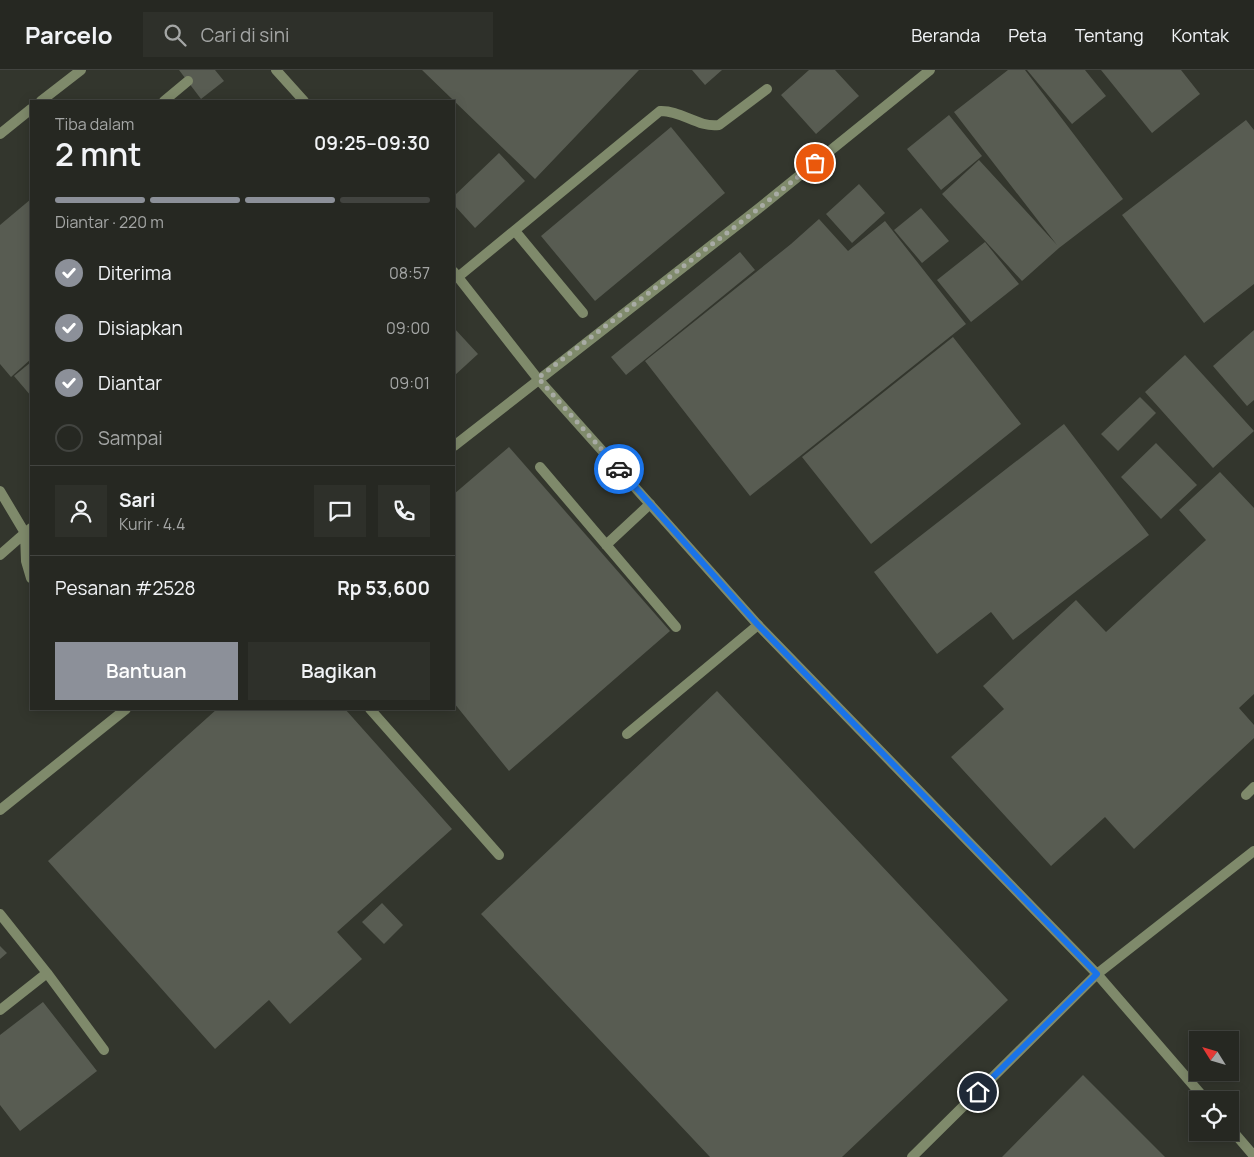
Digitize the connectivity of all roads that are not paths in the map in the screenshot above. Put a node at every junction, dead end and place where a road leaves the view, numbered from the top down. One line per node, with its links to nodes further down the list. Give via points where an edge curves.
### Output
1 (81, 70): 6 (street)
2 (276, 70): 8 (street)
3 (930, 70): 14 (street, via 758,209)
4 (188, 81): 7 (street)
5 (768, 89): 11 (street, via 718,125 709,126 669,111 660,111)
6 (42, 100)
7 (165, 100)
8 (303, 100)
9 (30, 110): 10 (street)
10 (0, 134)
11 (515, 231): 12 (street); 13 (street)
12 (456, 274): 14 (street)
13 (583, 313)
14 (538, 378): 15 (street); 18 (street)
15 (455, 445)
16 (540, 467): 20 (street)
17 (0, 491): 19 (street)
18 (650, 504): 20 (street); 23 (street)
19 (28, 531): 21 (street); 22 (street, via 26,561)
20 (606, 545): 24 (street)
21 (0, 555)
22 (30, 575)
23 (758, 625): 27 (street); 35 (street)
24 (676, 627)
25 (125, 710): 30 (street)
26 (371, 710): 32 (street)
27 (627, 734)
28 (1254, 787): 29 (street)
29 (1246, 795)
30 (0, 810)
31 (1254, 851): 35 (street)
32 (500, 855)
33 (0, 914): 34 (street)
34 (46, 973): 36 (street); 37 (street)
35 (1097, 974): 38 (street); 41 (street)
36 (0, 1010)
37 (104, 1050)
38 (1198, 1091)
39 (1239, 1138): 40 (street)
40 (1254, 1156)
41 (912, 1157)

